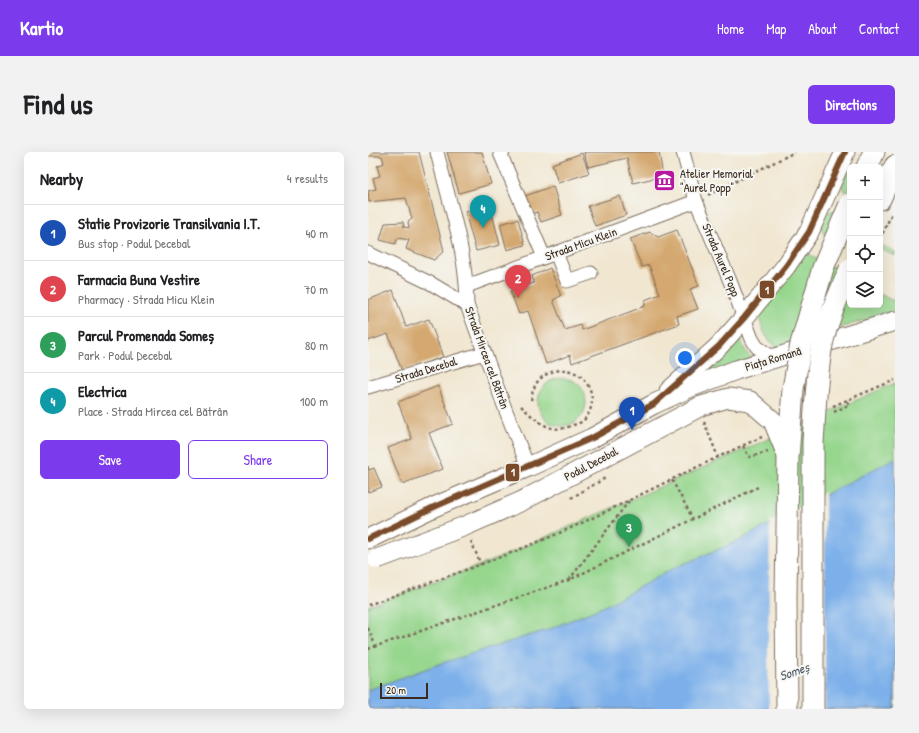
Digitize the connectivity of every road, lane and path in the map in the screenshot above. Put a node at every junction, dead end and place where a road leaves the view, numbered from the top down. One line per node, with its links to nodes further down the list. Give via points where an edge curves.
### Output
1 (438, 152): 18 (street, Strada Mircea cel Bătrân)
2 (503, 152): 15 (street, via 500,153)
3 (683, 152): 10 (street, Strada Aurel Popp)
4 (795, 152): 10 (path)
5 (845, 152): 20 (street, Piața Romană, via 809,232 786,266)
6 (874, 152): 7 (main road)
7 (868, 164)
8 (895, 166): 9 (main road)
9 (883, 192)
10 (702, 198): 15 (street, Strada Micu Klein); 20 (street, Strada Aurel Popp)
11 (895, 207): 13 (path)
12 (847, 211): 35 (main road, Podul Decebal, bridge, via 823,268 801,344)
13 (881, 236)
14 (368, 253): 19 (street, via 432,284)
15 (550, 255): 16 (street, via 567,281); 18 (street, Strada Micu Klein)
16 (591, 272)
17 (849, 272): 52 (main road, bridge, via 831,313 821,350 815,412)
18 (467, 286): 19 (street, Strada Mircea cel Bătrân)
19 (467, 305): 22 (street, Strada Mircea cel Bătrân)
20 (744, 318): 23 (street, Strada Aurel Popp, via 757,347); 27 (street, Piața Romană, via 719,346)
21 (895, 321): 23 (street, Piața Romană)
22 (484, 353): 25 (street, Strada Decebal); 37 (street, Strada Mircea cel Bătrân)
23 (775, 359): 27 (street, Piața Romană, via 736,370)
24 (895, 380): 30 (path)
25 (368, 387)
26 (531, 402): 29 (path, via 537,382 543,376 558,370 570,370 581,376 587,382 592,395 591,408 584,420 565,429 548,428)
27 (654, 404): 37 (street, Piața Romană, via 592,438)
28 (849, 405): 31 (path)
29 (521, 406)
30 (826, 409)
31 (832, 413)
32 (703, 419): 36 (path)
33 (764, 437): 34 (path)
34 (743, 446): 35 (path, via 748,458); 36 (path)
35 (779, 455): 42 (street, Podul Decebal, bridge, via 773,421 750,401 728,398 701,406 520,502); 51 (main road, Podul Decebal, bridge, via 786,598)
36 (718, 457): 38 (path)
37 (528, 467): 43 (street, Piața Romană, via 434,507)
38 (672, 480): 40 (path); 41 (path)
39 (758, 487): 41 (path)
40 (629, 500): 45 (path, via 572,528); 46 (path)
41 (693, 519): 46 (path)
42 (465, 526): 44 (street, Podul Decebal, bridge); 45 (path)
43 (368, 539)
44 (372, 560)
45 (481, 565): 47 (path)
46 (569, 580): 49 (path)
47 (368, 605)
48 (368, 628): 49 (path)
49 (376, 646): 50 (path)
50 (368, 649)
51 (787, 709)
52 (812, 709)

